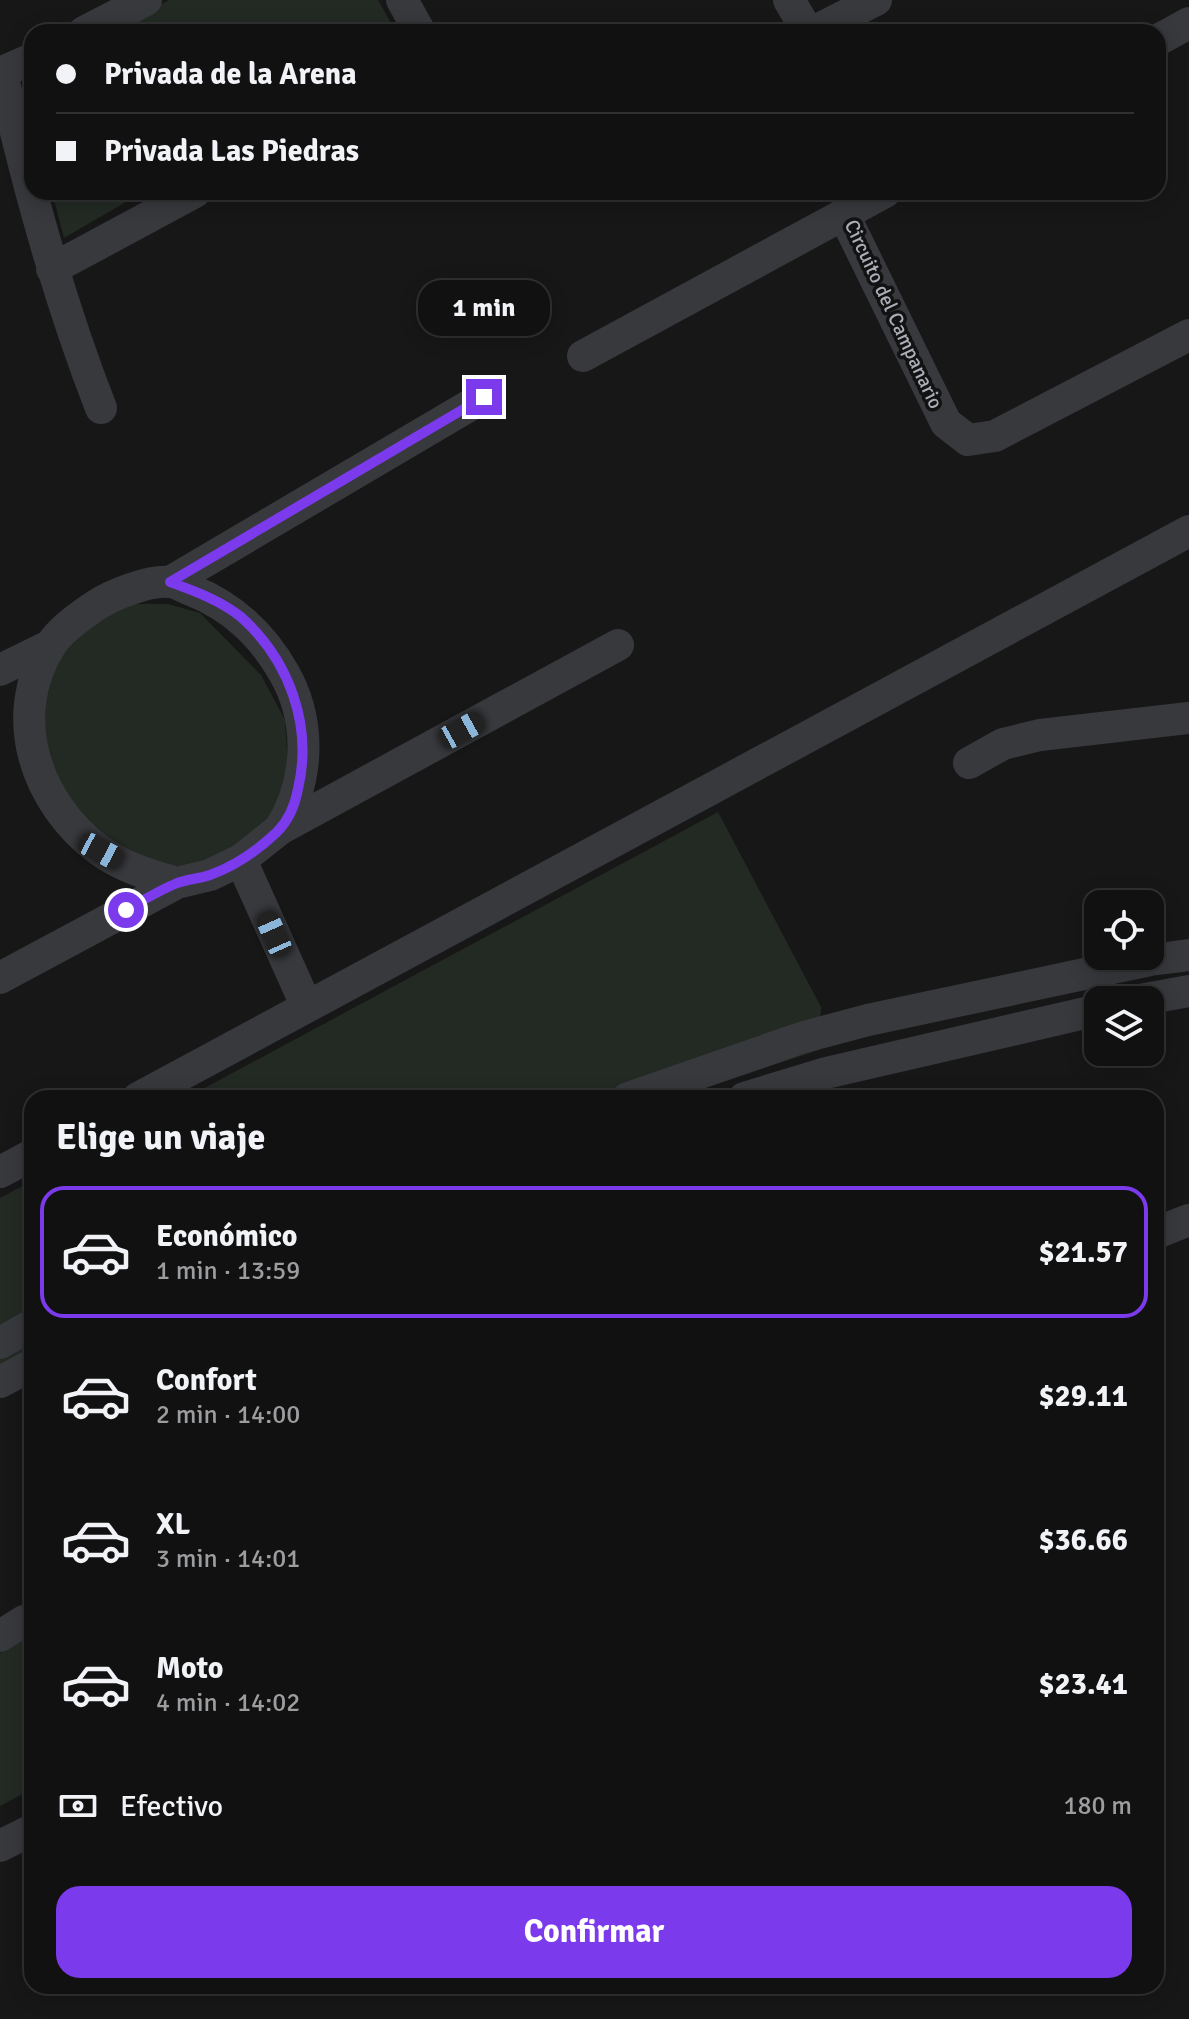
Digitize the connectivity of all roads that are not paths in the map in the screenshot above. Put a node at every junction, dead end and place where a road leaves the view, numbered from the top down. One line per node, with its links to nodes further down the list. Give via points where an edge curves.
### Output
1 (146, 0): 6 (street)
2 (402, 0): 7 (street)
3 (789, 0): 8 (street)
4 (876, 0): 9 (street)
5 (1189, 23): 10 (street)
6 (100, 24)
7 (416, 24)
8 (806, 24)
9 (827, 24)
10 (1166, 36)
11 (24, 63): 12 (street)
12 (1, 73): 13 (street)
13 (24, 170)
14 (32, 200): 18 (street)
15 (180, 200): 18 (street)
16 (871, 200): 17 (street, Circuito del Campanario)
17 (844, 215): 19 (street, Circuito del Campanario, via 946,423 968,440 995,436); 20 (street)
18 (52, 269): 22 (street)
19 (1189, 335)
20 (583, 356)
21 (484, 397): 24 (street)
22 (101, 408)
23 (1189, 531): 37 (street)
24 (170, 582): 25 (street, via 106,598 70,623); 30 (street, via 214,599 240,617 270,648 291,685 302,724 304,766 294,806)
25 (51, 645): 27 (street); 32 (street, via 35,677 28,713 31,751 45,789 69,824 101,851 139,872)
26 (618, 645): 30 (street)
27 (0, 670)
28 (1189, 718): 29 (street, via 1040,735 1003,744)
29 (969, 763)
30 (280, 829): 31 (street)
31 (241, 860): 32 (street); 37 (street)
32 (177, 883): 34 (street)
33 (1189, 955): 40 (street, via 868,1020)
34 (0, 978)
35 (1189, 991): 36 (street)
36 (1164, 996)
37 (307, 1007): 39 (street)
38 (1084, 1013): 41 (street)
39 (153, 1090)
40 (651, 1090)
41 (770, 1090)
42 (24, 1159): 43 (street)
43 (0, 1172)
44 (24, 1330): 45 (street)
45 (0, 1343)
46 (24, 1369): 47 (street)
47 (0, 1382)
48 (24, 1621): 49 (street)
49 (0, 1636)
50 (24, 1834): 51 (street)
51 (0, 1846)

